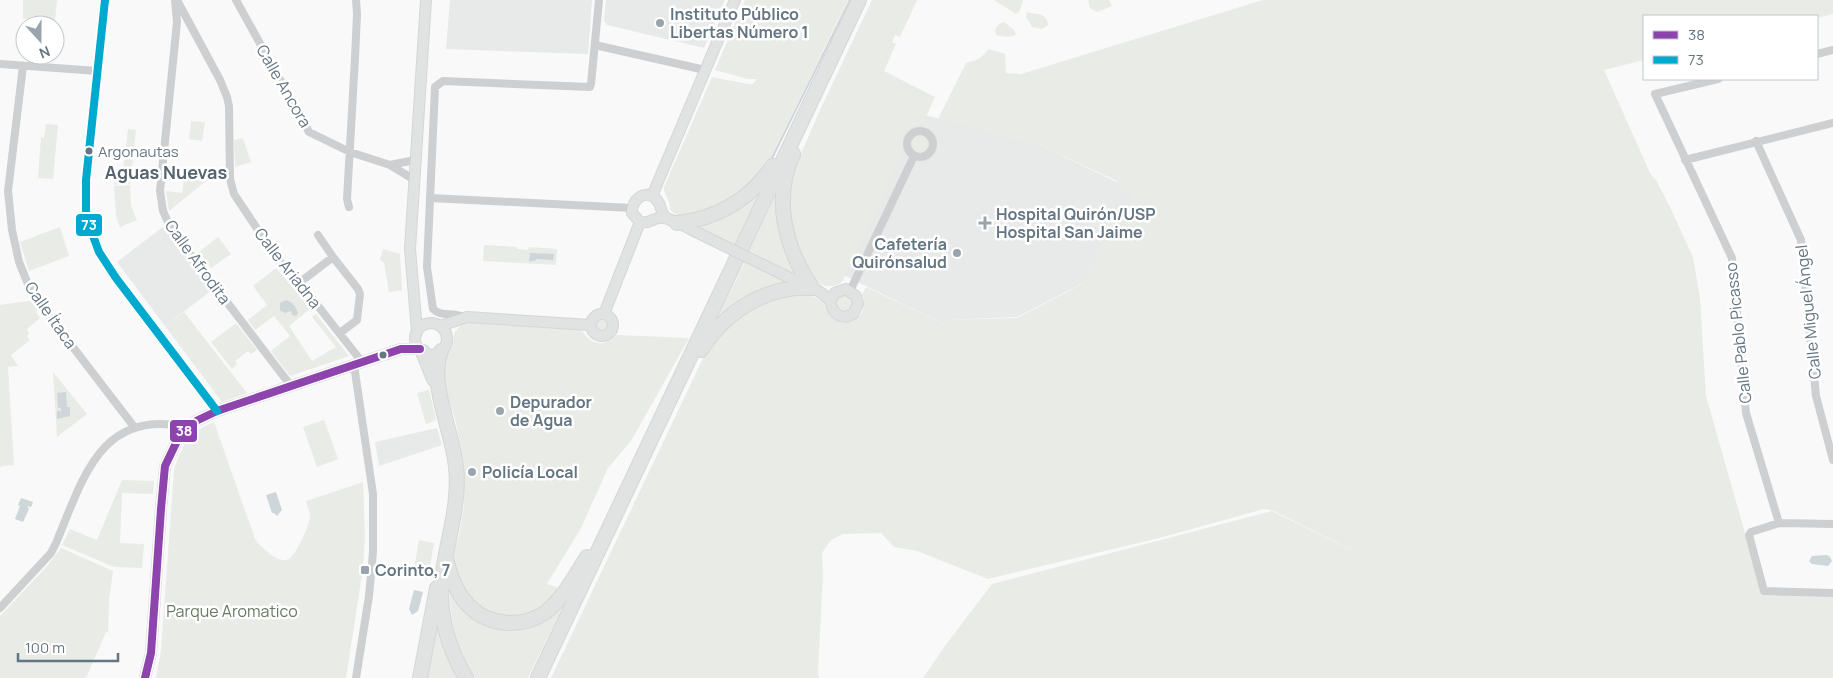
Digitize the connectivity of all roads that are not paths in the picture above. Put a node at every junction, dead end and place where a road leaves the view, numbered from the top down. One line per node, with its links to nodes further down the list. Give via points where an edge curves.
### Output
1 (105, 0): 17 (street)
2 (176, 0): 9 (street, Calle Ariadna); 10 (street, Calle Afrodita)
3 (236, 0): 21 (street, Calle Ancora, via 309,132)
4 (356, 0): 21 (street)
5 (426, 0): 23 (street)
6 (599, 0): 11 (street)
7 (735, 0): 16 (street)
8 (859, 0): 33 (highway, via 766,176 732,206 701,219); 38 (highway, via 790,160 782,201 790,248 799,268); 56 (highway)
9 (194, 32): 10 (street, via 186,30); 36 (street, Calle Ariadna, via 227,97 232,190 268,248)
10 (176, 36): 52 (street, Calle Afrodita, via 160,191 162,211 171,229)
11 (595, 45): 16 (street); 28 (street, via 588,87 442,80 435,87)
12 (1833, 50): 13 (street)
13 (1818, 54)
14 (0, 64): 15 (street)
15 (23, 66): 17 (street); 55 (street, Calle Ítaca, via 8,190 19,262 28,284 50,318)
16 (705, 70): 27 (street)
17 (98, 71): 53 (street, via 86,180 86,211 93,239 116,278)
18 (1714, 80): 24 (street, Calle Pablo Picasso, via 1654,94)
19 (1833, 123): 20 (street)
20 (1756, 141): 24 (street); 57 (street, Calle Miguel Ángel, via 1801,240 1816,396)
21 (350, 152): 25 (street, Calle Ancora); 29 (street, via 346,202)
22 (914, 156): 37 (street)
23 (415, 160): 25 (street, Calle Ancora); 26 (street)
24 (1686, 160): 59 (street, Calle Pablo Picasso, via 1732,258 1746,413)
25 (390, 165): 26 (street, Calle Ancora)
26 (414, 179): 39 (street, via 410,249)
27 (652, 196): 30 (street, via 638,197); 31 (street, via 658,202)
28 (430, 198): 30 (street); 42 (street, via 427,266)
29 (349, 207)
30 (632, 208): 32 (street)
31 (658, 214): 32 (street, via 649,222); 33 (street)
32 (640, 222): 40 (street)
33 (673, 222): 38 (street, bridge)
34 (318, 235): 35 (street)
35 (333, 257): 36 (street); 45 (street, via 360,294 357,320)
36 (299, 283): 45 (street, Calle Ariadna)
37 (850, 291): 38 (street); 38 (street, via 858,304 853,314 845,317 832,310)
38 (825, 294): 56 (highway, via 790,290 767,295 744,305 723,322 701,349)
39 (415, 300): 42 (street, via 423,313); 44 (street)
40 (604, 314): 43 (street, via 595,316); 43 (street, via 613,324 609,334 595,335)
41 (459, 319): 42 (street); 43 (street); 46 (street)
42 (437, 321): 44 (street, via 422,326); 46 (street)
43 (590, 325)
44 (417, 333): 47 (street); 48 (street, via 416,343)
45 (340, 334): 50 (street, Calle Ariadna)
46 (447, 335): 49 (street, via 447,342)
47 (402, 348): 48 (street); 50 (street)
48 (421, 350): 49 (street, via 433,354); 51 (highway)
49 (440, 352): 51 (highway, via 436,366)
50 (358, 363): 52 (street); 66 (street, via 372,494 373,552)
51 (437, 385): 61 (highway, via 453,444 457,478 456,507)
52 (291, 386): 53 (street)
53 (217, 412): 54 (street)
54 (187, 427): 55 (street, via 166,424); 65 (street, via 165,466 151,653)
55 (135, 428): 64 (street, via 112,439 102,450 86,473 50,553)
56 (653, 436): 58 (highway)
57 (1833, 460)
58 (621, 503): 61 (highway, via 560,598 545,612 527,621 498,622 475,613 458,594); 69 (highway)
59 (1779, 523): 60 (street); 63 (street, via 1749,535 1764,591)
60 (1833, 524)
61 (446, 557): 62 (highway)
62 (442, 573): 67 (highway, via 433,601); 68 (highway, via 444,624 450,648)
63 (1833, 592)
64 (0, 608)
65 (145, 678)
66 (356, 678)
67 (420, 678)
68 (466, 678)
69 (538, 678)

